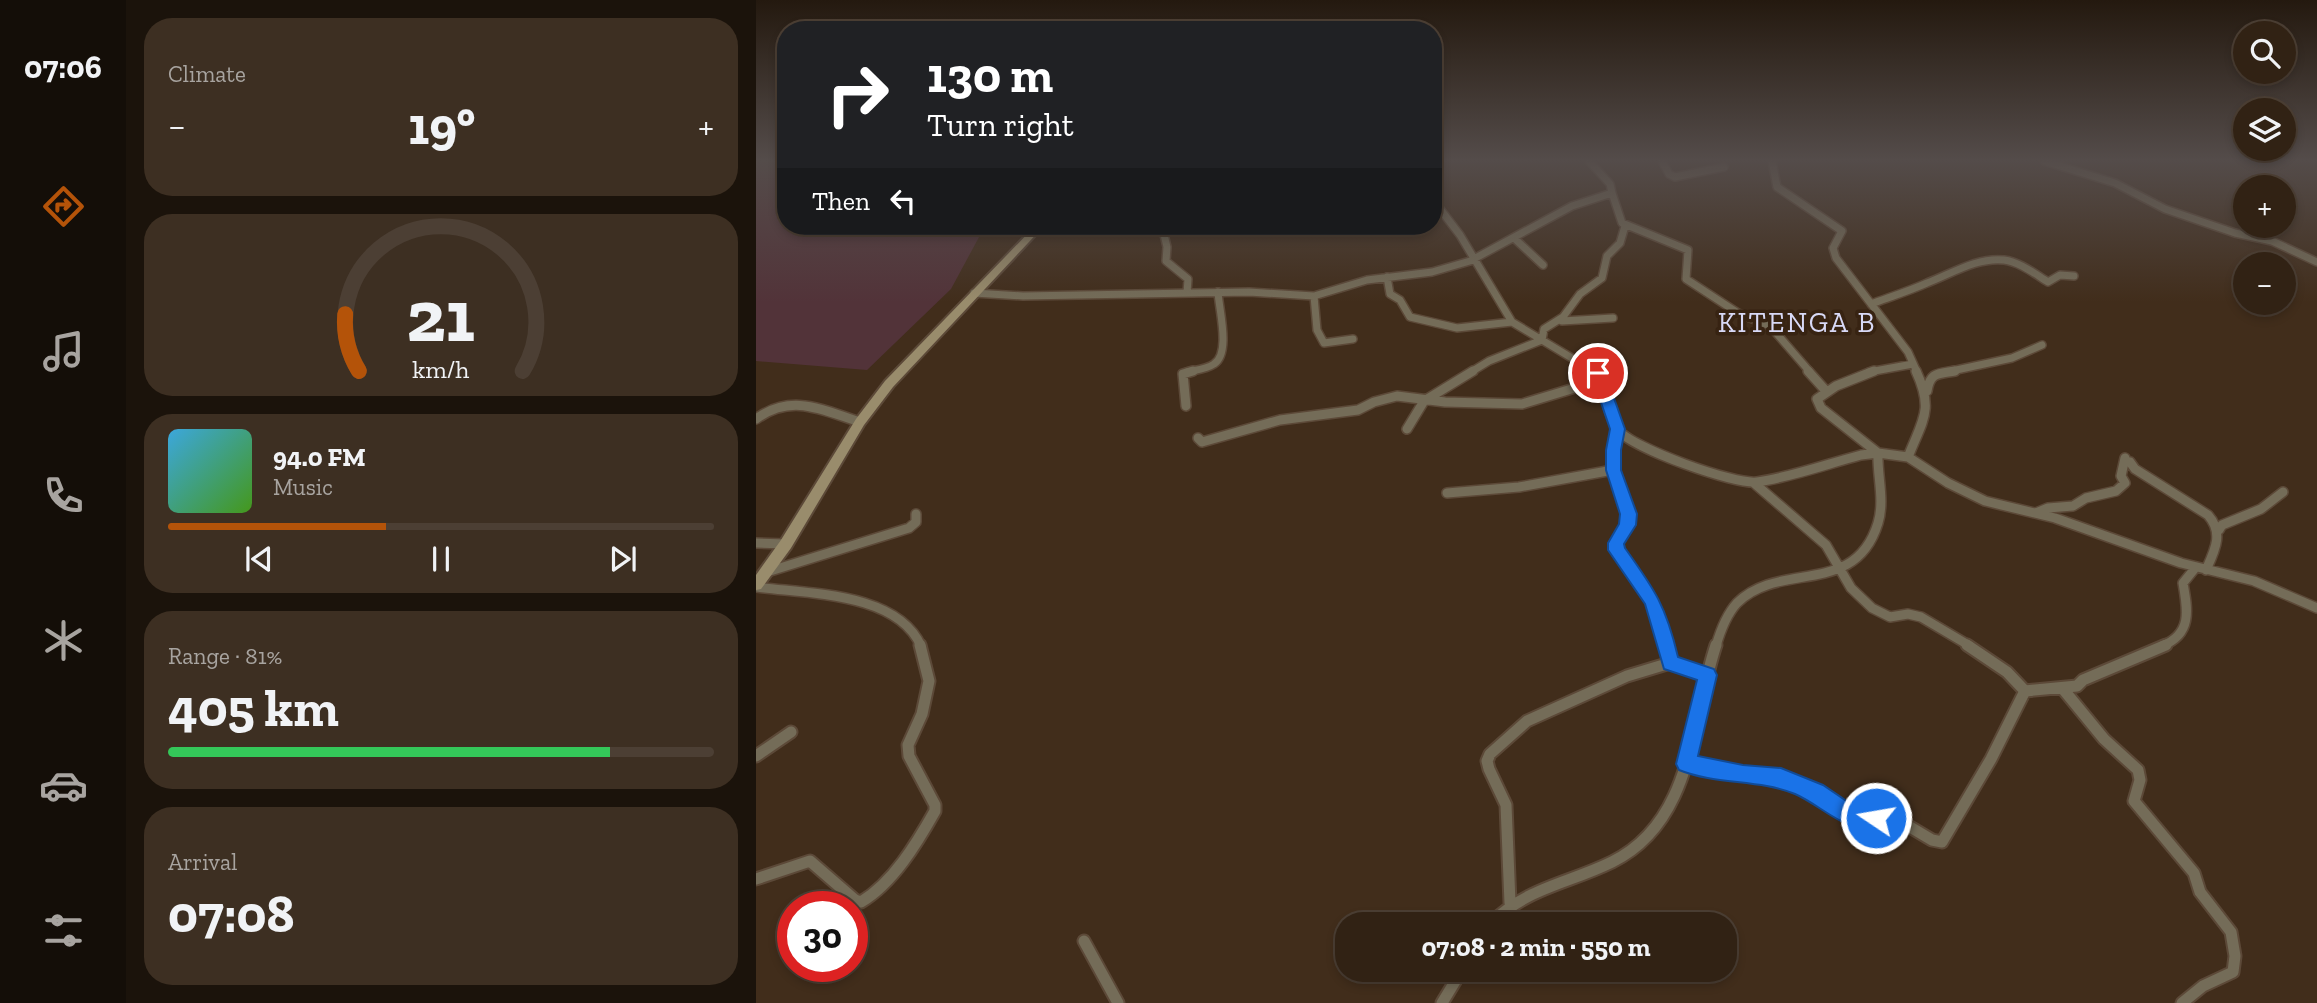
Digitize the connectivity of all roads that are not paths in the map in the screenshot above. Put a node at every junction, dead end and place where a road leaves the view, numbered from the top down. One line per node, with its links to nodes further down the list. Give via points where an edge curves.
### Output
1 (1569, 208): 9 (street)
2 (1615, 208): 6 (street)
3 (1812, 208): 19 (street, via 1842,231 1833,245 1836,258)
4 (2163, 208): 11 (street, via 2272,241)
5 (1442, 212): 10 (street)
6 (1625, 226): 21 (street, via 1620,243 1607,256 1606,271 1598,284 1580,295); 28 (street, via 1688,250 1686,279 1738,313 1770,326)
7 (1031, 235): 16 (main road)
8 (1164, 235): 17 (street, via 1166,261 1188,279)
9 (1514, 238): 10 (street); 12 (street)
10 (1475, 258): 14 (street, via 1432,272); 22 (street)
11 (2317, 262)
12 (1543, 265)
13 (2074, 276): 19 (street, via 2060,275 2048,282 2015,263 1988,261)
14 (1387, 277): 18 (street); 22 (street, via 1390,294 1401,300 1410,317 1457,328)
15 (1218, 292): 17 (street); 18 (street); 31 (street, via 1222,356 1214,365 1183,374)
16 (974, 293): 17 (street); 33 (main road, via 898,372)
17 (1187, 293)
18 (1314, 296): 23 (street, via 1317,330 1324,343)
19 (1871, 304): 26 (street)
20 (1612, 318): 21 (street)
21 (1562, 321): 24 (street, via 1544,329)
22 (1512, 322): 24 (street)
23 (1353, 339)
24 (1542, 340): 27 (street, via 1583,360); 30 (street, via 1489,361)
25 (2042, 345): 29 (street, via 2012,358 1935,375)
26 (1913, 364): 28 (street, via 1895,365); 29 (street)
27 (1601, 380): 30 (street, via 1522,404); 35 (street)
28 (1826, 391): 37 (street, via 1817,404)
29 (1926, 393): 38 (street, via 1927,408)
30 (1428, 399): 34 (street); 36 (street, via 1397,396 1358,410 1280,419 1214,440)
31 (1186, 406)
32 (756, 419): 33 (street, via 772,406 785,404)
33 (860, 422): 47 (main road)
34 (1407, 429)
35 (1617, 429): 39 (street); 40 (street, via 1630,441 1669,460)
36 (1198, 438)
37 (1878, 453): 38 (street); 40 (street); 49 (street, via 1880,516 1875,534)
38 (1908, 457): 43 (street, via 1971,496)
39 (1613, 470): 42 (street, via 1519,487); 53 (street, via 1629,520 1618,537 1617,550 1652,600)
40 (1754, 483): 49 (street, via 1818,538)
41 (2283, 492): 45 (street)
42 (1447, 493)
43 (2036, 513): 45 (street, via 2116,491 2125,483 2122,476 2127,460 2208,515); 48 (street)
44 (916, 514): 50 (street, via 916,522 909,528)
45 (2219, 530): 48 (street, via 2216,548)
46 (756, 543): 47 (street)
47 (786, 544): 50 (main road)
48 (2201, 569): 52 (street, via 2254,581); 55 (street, via 2186,576 2183,583 2187,605 2177,640)
49 (1841, 570): 54 (street, via 1743,597 1727,618); 56 (street, via 1851,588 1872,608 1890,617 1921,617 1999,667)
50 (767, 572): 51 (main road)
51 (756, 586): 60 (street, via 860,601 884,609 914,631 929,681 922,715 908,745 909,757 935,811 869,900 856,900 810,861)
52 (2317, 608)
53 (1670, 663): 54 (street); 61 (street, via 1627,676 1527,721 1490,754 1489,769 1506,805)
54 (1708, 675): 59 (street)
55 (2063, 690): 56 (street); 67 (street, via 2104,739 2138,770 2134,801 2194,873 2200,891 2231,932 2233,972 2203,986)
56 (2025, 691): 59 (street, via 1942,842 1899,821 1851,816 1815,792 1781,778)
57 (791, 732): 58 (street)
58 (756, 755)
59 (1686, 764): 61 (street, via 1670,808 1644,841 1626,855)
60 (756, 879)
61 (1510, 903): 62 (street)
62 (1501, 912)
63 (1084, 941): 65 (street)
64 (1455, 982): 66 (street)
65 (1118, 1003)
66 (1442, 1003)
67 (2182, 1003)

